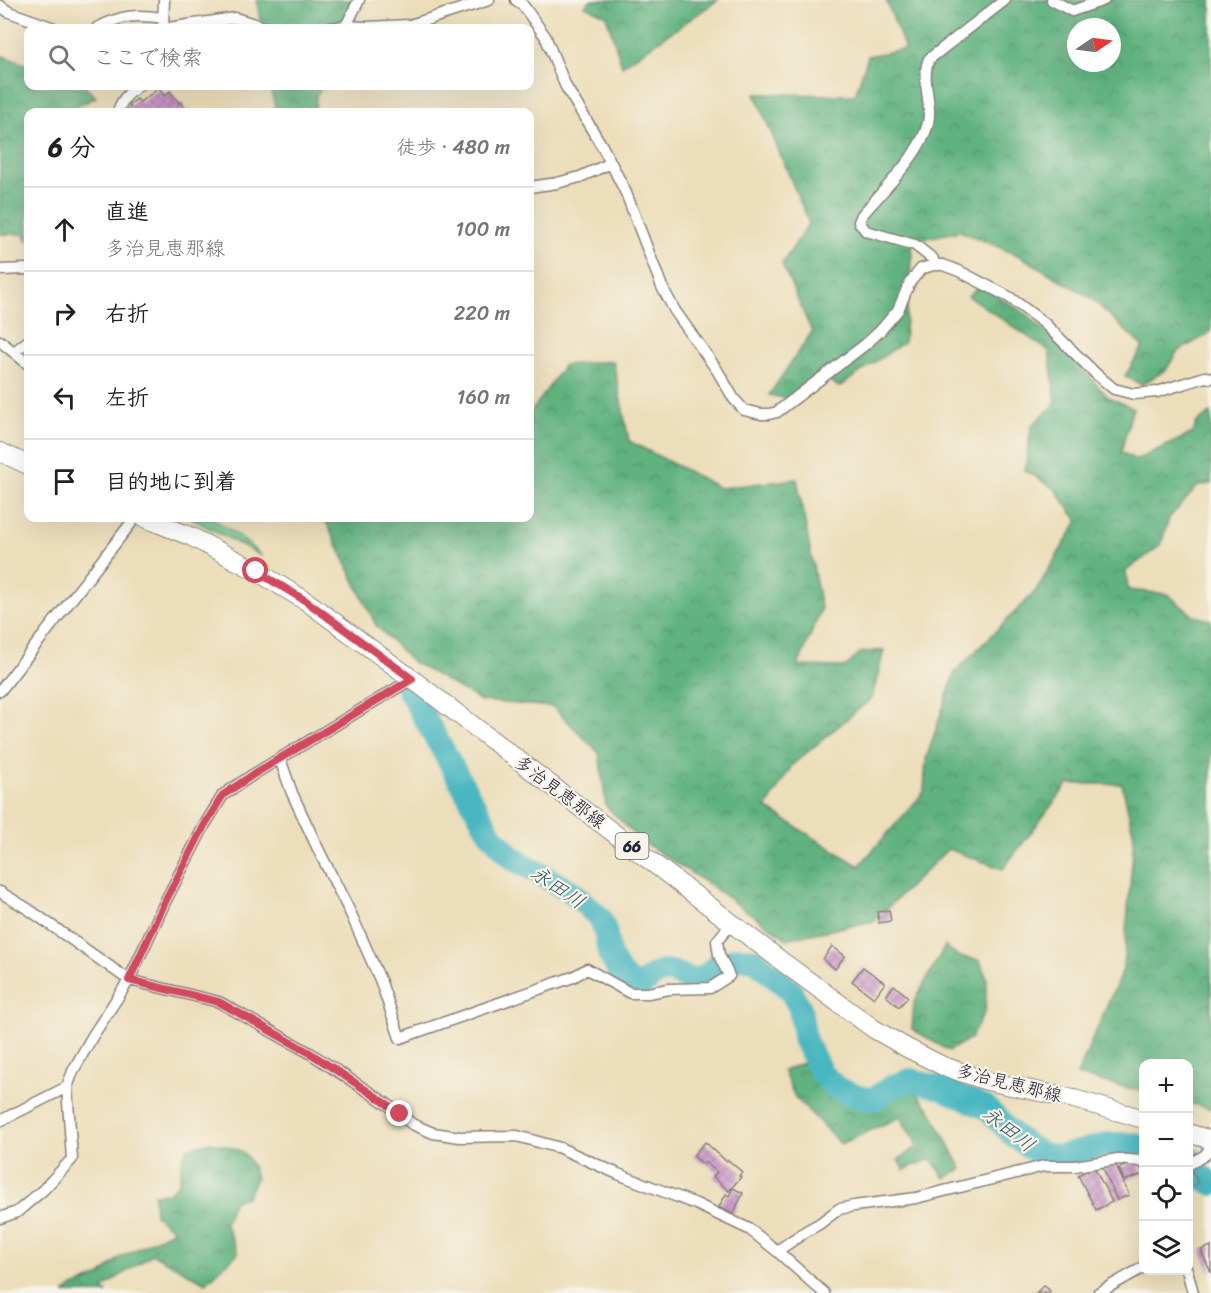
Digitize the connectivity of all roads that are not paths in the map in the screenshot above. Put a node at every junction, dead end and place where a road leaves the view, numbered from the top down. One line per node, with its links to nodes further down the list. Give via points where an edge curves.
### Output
1 (164, 0): 12 (street)
2 (359, 0): 15 (street)
3 (489, 0): 16 (street)
4 (516, 0): 19 (street, via 544,36 566,87)
5 (1005, 0): 21 (street, via 929,59 925,81 927,127 916,152 859,222 866,231 915,245 933,259)
6 (1052, 0): 7 (street, via 1072,11)
7 (1104, 0)
8 (0, 6): 9 (street)
9 (42, 24)
10 (106, 24): 11 (street, via 144,15)
11 (162, 24)
12 (164, 24)
13 (174, 24): 14 (street, via 235,18)
14 (254, 24)
15 (347, 24)
16 (413, 24)
17 (133, 90): 18 (street)
18 (119, 108)
19 (611, 163): 20 (street, via 580,177); 21 (street, via 662,287 744,410 777,412 867,344 897,310 910,282 921,269)
20 (534, 186)
21 (933, 265): 28 (street, via 959,271 1009,297 1044,323 1114,389 1134,394 1157,392)
22 (24, 269): 23 (street)
23 (0, 270)
24 (0, 341): 26 (street)
25 (24, 344): 26 (street)
26 (14, 352): 27 (street)
27 (24, 361)
28 (1211, 378)
29 (0, 452): 30 (main road)
30 (24, 463)
31 (132, 522): 34 (street)
32 (155, 522): 33 (main road, 多治見恵那線 / 66, via 267,577)
33 (412, 679): 35 (street); 37 (main road, 多治見恵那線 / 66)
34 (0, 691)
35 (280, 759): 37 (street, via 292,793 381,982 400,1038 587,969 630,993 710,988 729,976 717,941); 38 (street, via 223,795 165,902)
36 (0, 892): 38 (street)
37 (729, 921): 40 (main road, 多治見恵那線 / 66, via 874,1029 943,1066 987,1081)
38 (129, 980): 39 (street, via 92,1037); 48 (street, via 219,1002 310,1053 412,1124 433,1133 460,1137 516,1136 560,1148 705,1208 749,1229)
39 (67, 1086): 41 (street); 47 (street, via 72,1159 17,1212)
40 (1139, 1118)
41 (0, 1121)
42 (1193, 1135): 43 (main road)
43 (1211, 1140)
44 (1211, 1147): 46 (street)
45 (1139, 1161): 48 (street, via 1118,1159 1044,1166 916,1198 839,1209)
46 (1193, 1162)
47 (0, 1218)
48 (777, 1251): 51 (street)
49 (1139, 1269): 52 (street)
50 (1188, 1275): 53 (street)
51 (824, 1293)
52 (1098, 1293)
53 (1193, 1293)

